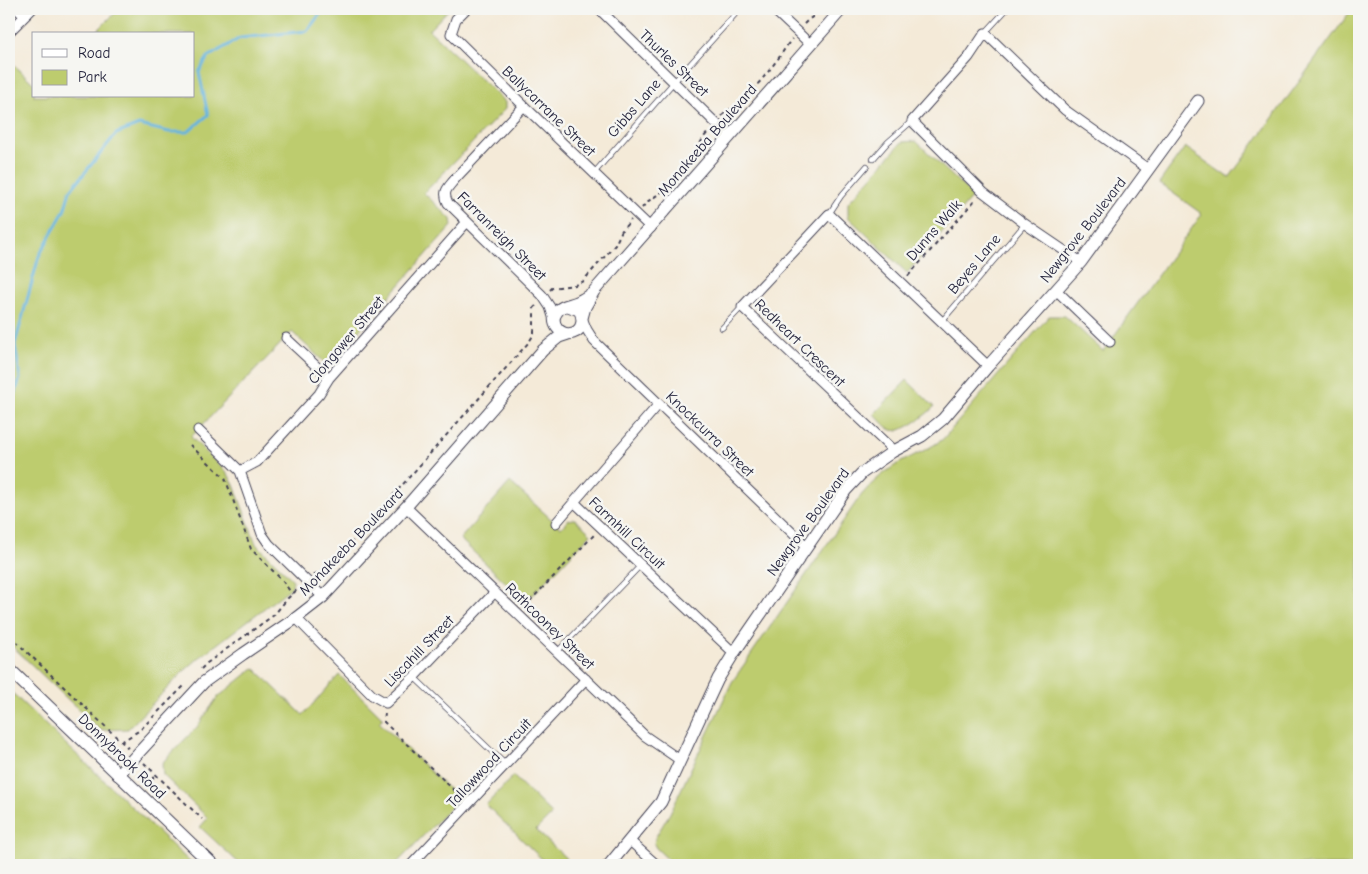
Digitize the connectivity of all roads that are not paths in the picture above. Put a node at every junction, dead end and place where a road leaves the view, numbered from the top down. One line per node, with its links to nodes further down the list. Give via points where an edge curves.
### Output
1 (17, 9): 9 (street)
2 (32, 9): 9 (street)
3 (466, 9): 15 (street, Ballycarrane Street, via 456,19 451,34)
4 (599, 9): 13 (street, Thurles Street)
5 (740, 9): 13 (lane, Gibbs Lane)
6 (773, 9): 12 (street)
7 (842, 9): 12 (street, Monakeeba Boulevard)
8 (1007, 9): 11 (lane)
9 (25, 16): 10 (street)
10 (9, 32)
11 (985, 33): 16 (street, via 969,57); 20 (street, via 1065,110)
12 (811, 45): 17 (street, Monakeeba Boulevard)
13 (674, 82): 17 (street, Thurles Street); 21 (lane, Gibbs Lane)
14 (1198, 101): 20 (street, Newgrove Boulevard)
15 (524, 106): 21 (street, Ballycarrane Street); 23 (street, Farranreigh Street, via 446,191 444,196 448,202)
16 (912, 120): 18 (lane); 24 (street, via 983,192)
17 (730, 137): 25 (street, Monakeeba Boulevard)
18 (873, 159)
19 (867, 166): 22 (lane, via 840,196)
20 (1148, 169): 26 (street, Newgrove Boulevard)
21 (594, 173): 25 (street, Ballycarrane Street)
22 (829, 214): 31 (street, Redheart Crescent); 34 (street)
23 (467, 222): 29 (street, Farranreigh Street); 42 (street, Clongower Street)
24 (1025, 224): 26 (street); 34 (lane, Beyes Lane)
25 (651, 228): 28 (street, Monakeeba Boulevard)
26 (1081, 262): 27 (street, Newgrove Boulevard)
27 (1056, 290): 39 (street); 41 (street, Newgrove Boulevard)
28 (594, 291): 30 (street, Monakeeba Boulevard); 32 (street, Monakeeba Boulevard)
29 (544, 296): 30 (street, Farranreigh Street); 33 (street, Farranreigh Street)
30 (568, 306): 32 (street, via 579,310); 33 (street, via 556,312)
31 (742, 307): 35 (lane); 45 (street, Redheart Crescent)
32 (582, 318): 36 (street, via 579,329); 38 (street, Knockcurra Street)
33 (554, 321): 36 (street, via 560,332); 40 (street, Monakeeba Boulevard)
34 (942, 321): 41 (street)
35 (722, 328)
36 (568, 334): 38 (street, Knockcurra Street); 40 (street, Monakeeba Boulevard, via 559,336)
37 (286, 338): 42 (street)
38 (594, 341): 43 (street, Knockcurra Street)
39 (1110, 342)
40 (543, 350): 48 (street, Monakeeba Boulevard)
41 (988, 366): 45 (street, Newgrove Boulevard, via 943,419 922,436)
42 (330, 378): 46 (street, Clongower Street, via 256,462)
43 (659, 404): 47 (street, Farmhill Circuit); 50 (street, Knockcurra Street)
44 (198, 430): 46 (street)
45 (894, 451): 50 (street, Newgrove Boulevard, via 862,473 846,490)
46 (240, 471): 53 (street, via 262,534)
47 (574, 502): 49 (street); 51 (street, Farmhill Circuit)
48 (406, 507): 52 (street, Rathcooney Street); 53 (street, Monakeeba Boulevard)
49 (556, 523)
50 (807, 547): 56 (street, Newgrove Boulevard)
51 (641, 566): 55 (lane); 56 (street, Farmhill Circuit)
52 (495, 592): 55 (street, Rathcooney Street); 58 (street, Liscahill Street)
53 (323, 597): 54 (street, Monakeeba Boulevard)
54 (296, 618): 58 (street, Liscahill Street, via 379,700 386,703); 62 (street, Monakeeba Boulevard, via 204,682)
55 (558, 652): 59 (street, Rathcooney Street)
56 (734, 653): 60 (street, Newgrove Boulevard, via 718,679)
57 (9, 669): 62 (main road, Donnybrook Road)
58 (414, 677): 61 (lane)
59 (586, 679): 60 (street, Rathcooney Street, via 645,736); 61 (street, Tallowwood Circuit)
60 (680, 760): 63 (street, Newgrove Boulevard, via 661,802)
61 (506, 765): 65 (street, Tallowwood Circuit)
62 (118, 775): 64 (main road, Donnybrook Road)
63 (630, 840): 66 (street, Newgrove Boulevard); 67 (street)
64 (213, 865)
65 (411, 865)
66 (609, 865)
67 (657, 865)

